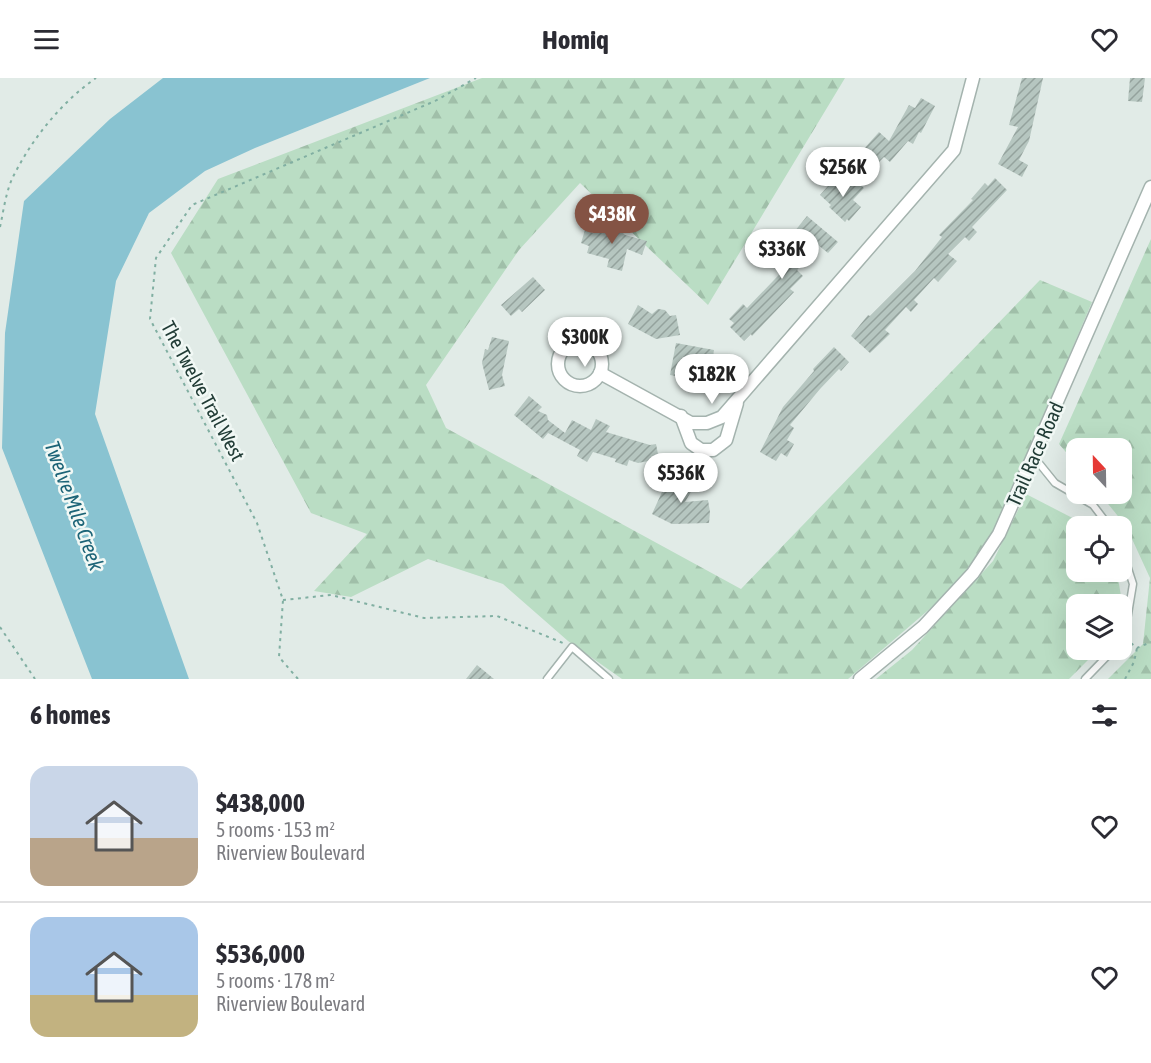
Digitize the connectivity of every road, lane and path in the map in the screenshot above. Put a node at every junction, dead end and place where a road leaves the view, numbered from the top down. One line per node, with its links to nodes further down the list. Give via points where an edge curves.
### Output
1 (96, 78): 5 (path, via 76,92 37,137 14,174)
2 (476, 78): 11 (path, The Twelve Trail West, via 435,101 192,205 156,258 150,319 257,523)
3 (973, 78): 7 (street, via 954,150)
4 (1151, 188): 9 (street, Trail Race Road)
5 (0, 227)
6 (600, 373): 8 (street)
7 (741, 394): 8 (street, via 725,414 712,422 695,424); 8 (street, via 726,440 713,450 701,450 691,443)
8 (681, 416)
9 (1034, 456): 10 (lane, via 1055,483 1093,505); 22 (street, Trail Race Road, via 999,534 973,573 923,627)
10 (1101, 516)
11 (283, 600): 15 (path, via 331,595 424,618 497,616); 19 (path, The Twelve Trail West, via 279,657)
12 (0, 627): 18 (path)
13 (1151, 642): 16 (path)
14 (1132, 645): 16 (path)
15 (572, 647): 20 (lane); 21 (lane)
16 (1137, 648): 24 (path)
17 (1103, 660): 23 (lane)
18 (35, 679)
19 (298, 679)
20 (547, 679)
21 (609, 679)
22 (860, 679)
23 (1085, 679)
24 (1125, 679)

